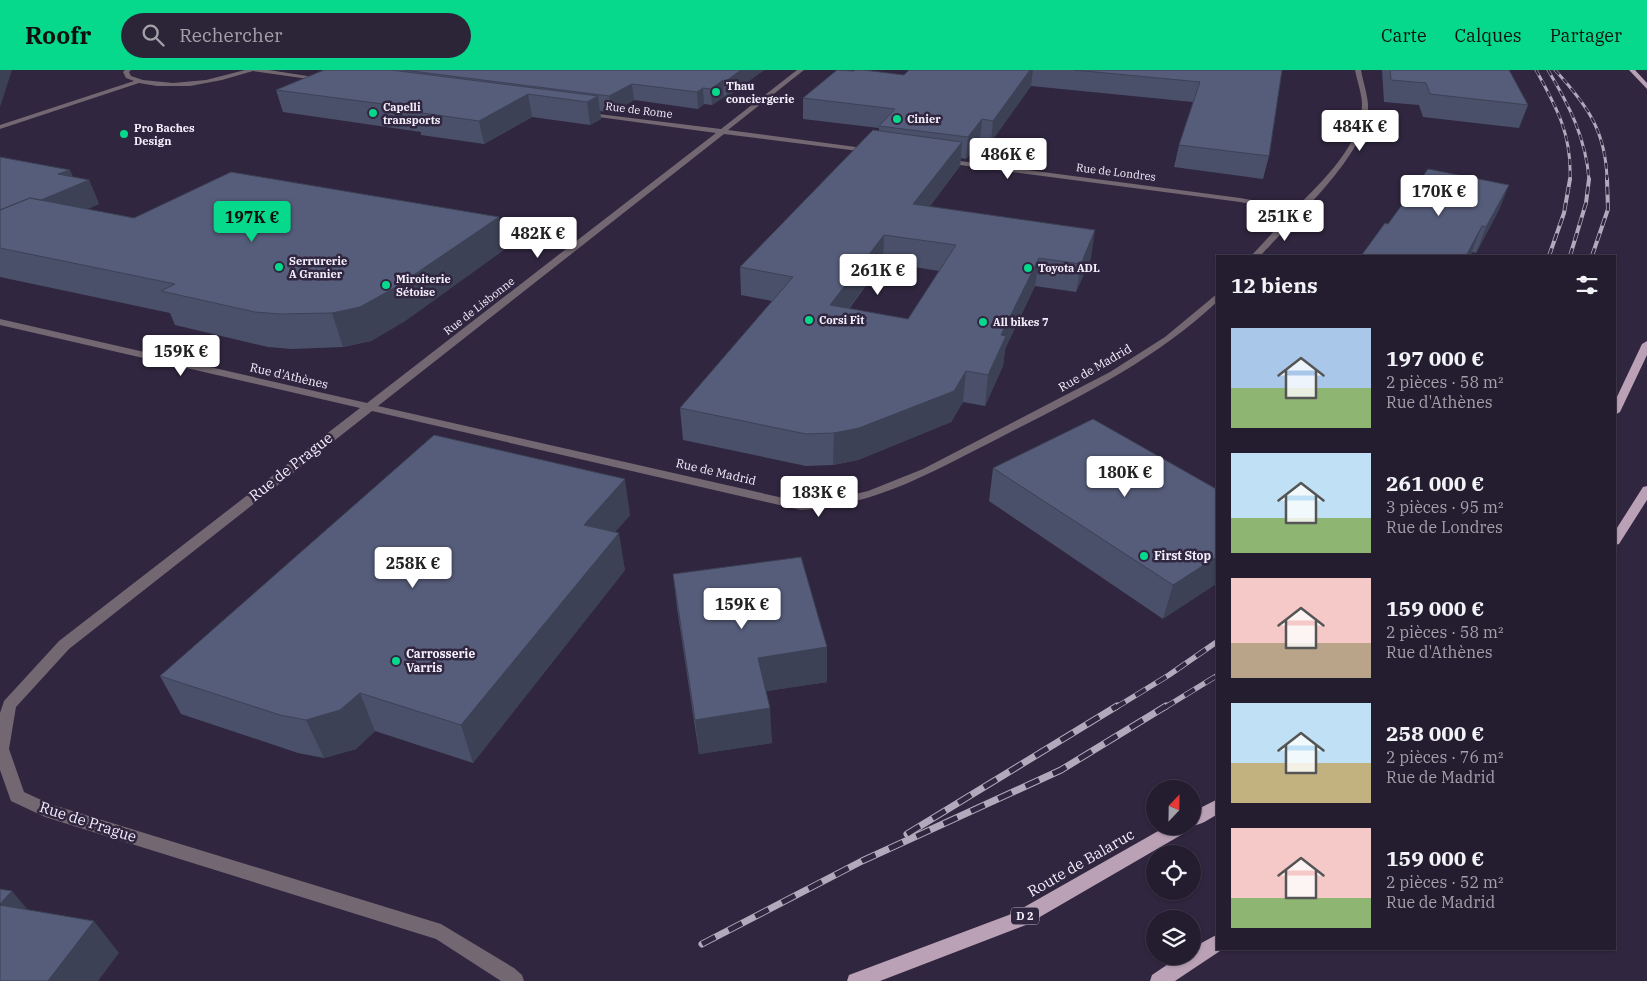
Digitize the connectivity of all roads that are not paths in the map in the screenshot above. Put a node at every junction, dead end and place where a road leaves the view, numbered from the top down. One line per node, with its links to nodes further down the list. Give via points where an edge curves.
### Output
1 (128, 70): 8 (street, via 128,78)
2 (251, 70): 8 (street, via 194,83)
3 (255, 70): 7 (street)
4 (801, 70): 12 (street, Rue de Lisbonne)
5 (1358, 70): 15 (street, via 1365,105 1359,132 1341,165)
6 (1632, 70): 9 (main road)
7 (328, 80)
8 (137, 82): 11 (street)
9 (1647, 87)
10 (580, 112): 12 (street, Rue de Rome)
11 (0, 127)
12 (723, 131): 13 (street); 20 (street, Rue de Lisbonne)
13 (880, 152)
14 (938, 160): 15 (street, Rue de Londres, via 1240,200)
15 (1297, 211): 16 (street)
16 (1256, 255)
17 (1216, 298): 20 (street, Rue de Madrid, via 1166,342 1086,391 894,486 828,504 801,506)
18 (0, 322): 20 (street, Rue d'Athènes)
19 (1647, 344): 21 (main road)
20 (368, 406): 28 (street, Rue de Prague, via 64,645 10,706 1,749 17,796 45,810 441,932)
21 (1616, 410)
22 (1647, 490): 23 (main road)
23 (1616, 539)
24 (1216, 807): 25 (main road)
25 (1201, 815)
26 (1166, 835): 29 (main road, Route de Balaruc / D 2, via 1020,919)
27 (1216, 943): 30 (main road)
28 (515, 981)
29 (856, 981)
30 (1159, 981)

